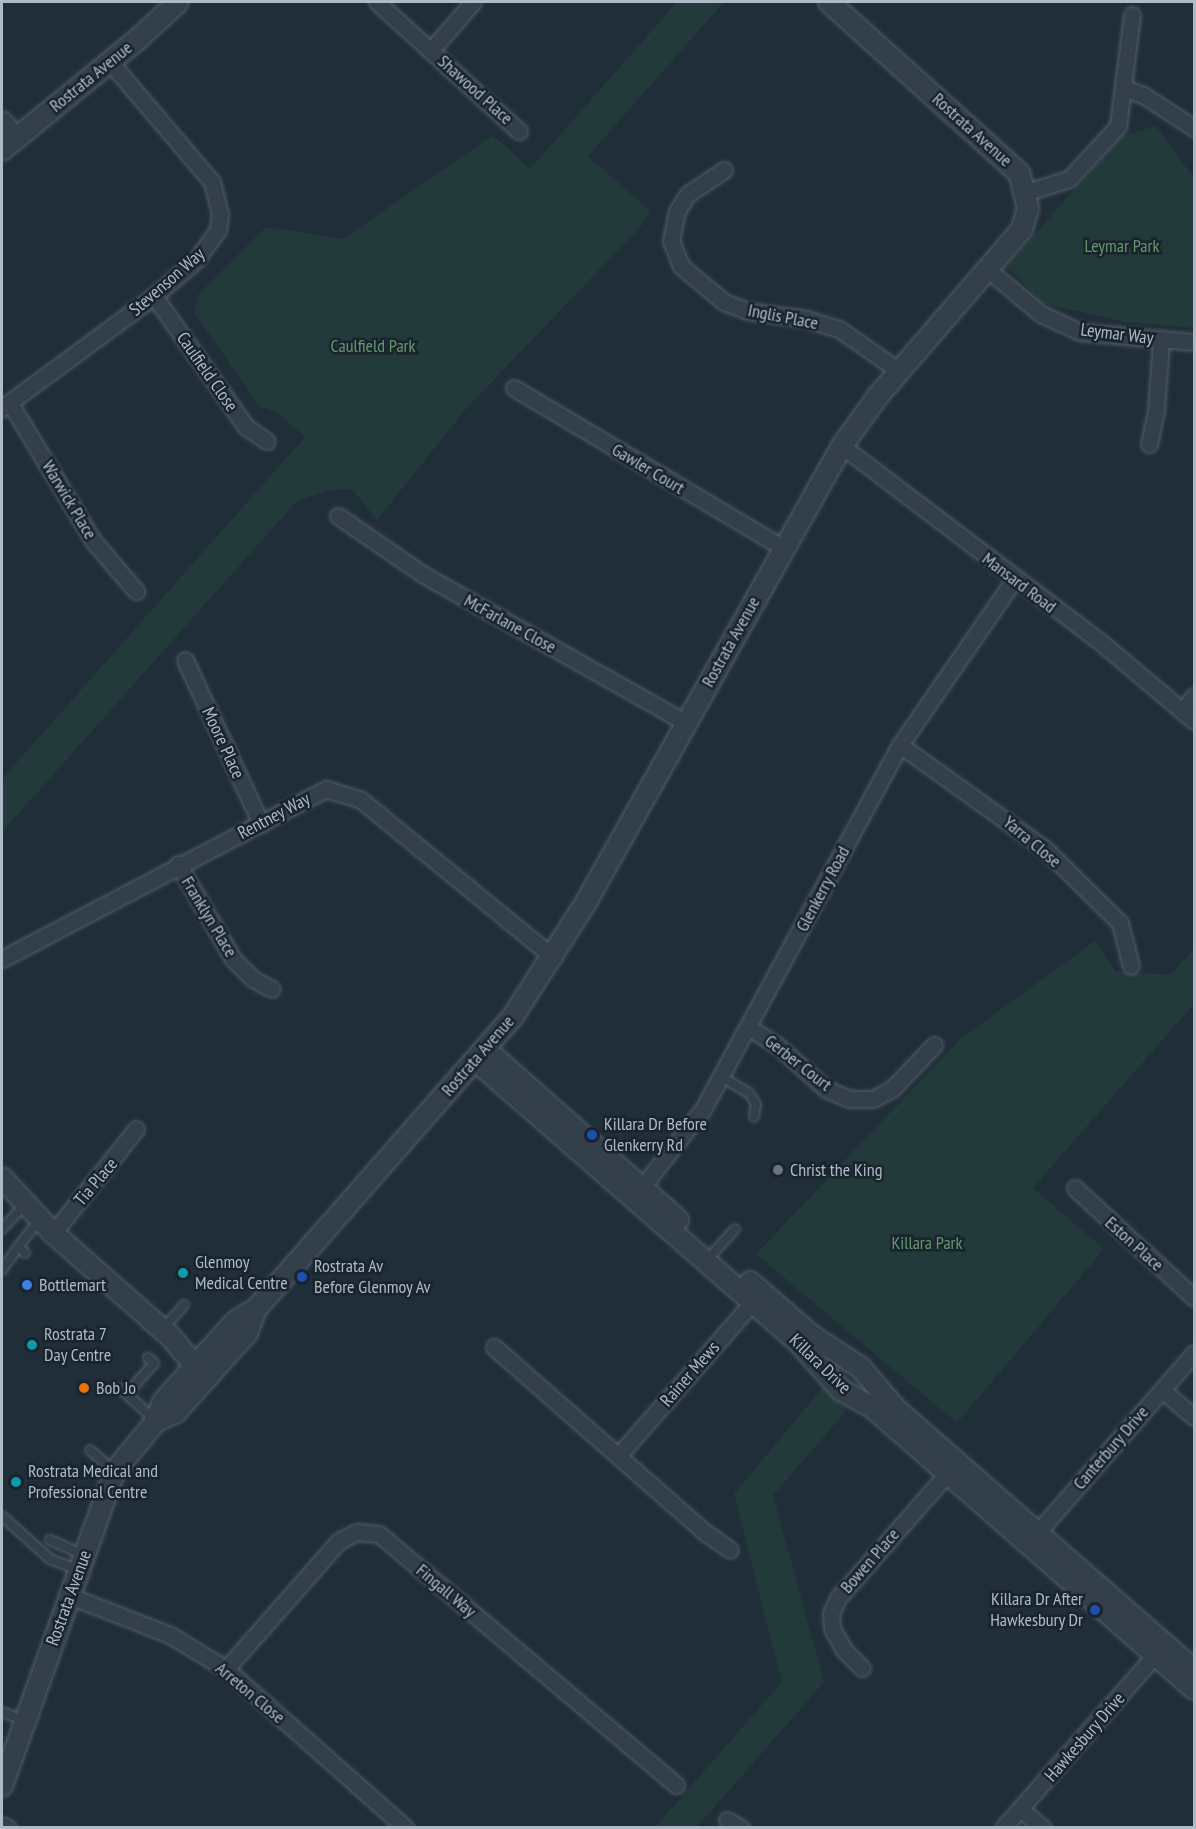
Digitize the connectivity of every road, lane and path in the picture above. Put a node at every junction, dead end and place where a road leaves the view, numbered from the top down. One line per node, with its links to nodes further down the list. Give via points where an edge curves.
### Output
1 (178, 2): 7 (street, Rostrata Avenue)
2 (377, 2): 6 (street, Shawood Place)
3 (473, 2): 6 (street, Shawood Place)
4 (829, 2): 14 (street, Rostrata Avenue, via 1007,159 1019,173)
5 (1132, 15): 8 (street)
6 (431, 50): 11 (street, Shawood Place)
7 (110, 62): 12 (street, Rostrata Avenue); 16 (street, Stevenson Way, via 202,166 218,195 218,230 209,246)
8 (1126, 89): 10 (street, via 1143,95); 14 (street, via 1118,126 1083,168 1069,179)
9 (2, 122): 12 (street)
10 (1194, 128)
11 (519, 131)
12 (5, 146)
13 (724, 170): 19 (street, Inglis Place, via 688,194 677,211 671,241 681,266 724,302 747,311 806,319 838,329)
14 (1027, 192): 15 (street, Rostrata Avenue, via 1028,208 1022,229)
15 (987, 269): 17 (street, Leymar Way, via 1041,314 1080,332); 19 (street, Rostrata Avenue)
16 (154, 297): 21 (street, Stevenson Way); 22 (street, Caulfield Close, via 246,427)
17 (1161, 340): 18 (street, Leymar Way); 23 (street, via 1156,410)
18 (1194, 342)
19 (899, 370): 24 (street, Rostrata Avenue)
20 (514, 388): 26 (street, Gawler Court)
21 (6, 406): 28 (street, Warwick Place, via 94,542)
22 (267, 441)
23 (1149, 444)
24 (842, 446): 26 (street, Rostrata Avenue); 27 (street, Mansard Road)
25 (338, 516): 32 (street, McFarlane Close, via 424,575)
26 (783, 548): 32 (street, Rostrata Avenue)
27 (1014, 580): 31 (street, Mansard Road, via 1103,644); 33 (street, Glenkerry Road)
28 (136, 591)
29 (185, 660): 34 (street, Moore Place)
30 (1194, 696): 31 (street)
31 (1189, 716)
32 (687, 723): 36 (street, Rostrata Avenue)
33 (900, 745): 38 (street, Yarra Close, via 1045,849 1120,923); 40 (street, Glenkerry Road)
34 (261, 824): 35 (street, Rentney Way); 36 (street, Rentney Way, via 326,789 361,800)
35 (178, 864): 37 (street, Rentney Way); 39 (street, Franklyn Place, via 233,960 253,979)
36 (554, 958): 42 (street, Rostrata Avenue)
37 (2, 959)
38 (1131, 966)
39 (272, 988)
40 (750, 1028): 41 (street, Gerber Court, via 778,1046 826,1089 849,1099 873,1099 892,1089); 43 (street, Glenkerry Road)
41 (934, 1045)
42 (480, 1054): 48 (street, Killara Drive); 62 (street, Rostrata Avenue, via 256,1309 236,1322)
43 (722, 1077): 44 (lane, via 749,1093 756,1104); 48 (street, Glenkerry Road, via 682,1141)
44 (754, 1118)
45 (136, 1129): 50 (street, Tia Place)
46 (2, 1178): 49 (street)
47 (1075, 1188): 56 (street, Eston Place)
48 (638, 1193): 53 (street, Killara Drive)
49 (25, 1204): 50 (street); 51 (lane)
50 (46, 1226): 54 (lane); 58 (street)
51 (2, 1229)
52 (735, 1229): 53 (lane)
53 (710, 1257): 55 (street, Killara Drive)
54 (2, 1270)
55 (757, 1297): 67 (street, Rainer Mews); 68 (street, Killara Drive, via 861,1368 882,1396); 68 (street, Killara Drive, via 820,1362 841,1390 873,1408)
56 (1194, 1298)
57 (184, 1305): 58 (lane)
58 (166, 1333): 62 (street)
59 (494, 1347): 67 (street)
60 (1194, 1353): 63 (street, Canterbury Drive)
61 (148, 1358): 65 (lane, via 154,1363 124,1392)
62 (204, 1368): 65 (street, Rostrata Avenue, via 163,1402)
63 (1162, 1390): 64 (street); 71 (street, Canterbury Drive)
64 (1194, 1417)
65 (156, 1421): 69 (street, Rostrata Avenue)
66 (90, 1450): 69 (lane)
67 (618, 1456): 73 (street)
68 (952, 1468): 71 (street, Killara Drive); 77 (street, Bowen Place, via 838,1598 831,1613 832,1628 840,1643)
69 (115, 1471): 74 (street, Rostrata Avenue)
70 (2, 1516): 74 (lane, via 50,1558)
71 (1033, 1538): 76 (street, Killara Drive)
72 (50, 1540): 74 (lane)
73 (730, 1550)
74 (83, 1563): 75 (street, Rostrata Avenue)
75 (70, 1596): 78 (street, Arreton Close, via 170,1635); 82 (street, Rostrata Avenue)
76 (1160, 1649): 79 (street, Killara Drive); 80 (street, Killara Drive); 85 (street, Hawkesbury Drive)
77 (862, 1668)
78 (226, 1670): 83 (street, Fingall Way, via 339,1541 357,1532 379,1534); 88 (street, Arreton Close)
79 (1194, 1670)
80 (1194, 1689)
81 (2, 1712): 82 (lane)
82 (25, 1721): 84 (street, Rostrata Avenue)
83 (676, 1785)
84 (2, 1786)
85 (1021, 1810): 89 (street, Hawkesbury Drive); 90 (street)
86 (2, 1825): 87 (street)
87 (9, 1827)
88 (406, 1827)
89 (1004, 1827)
90 (1043, 1827)

